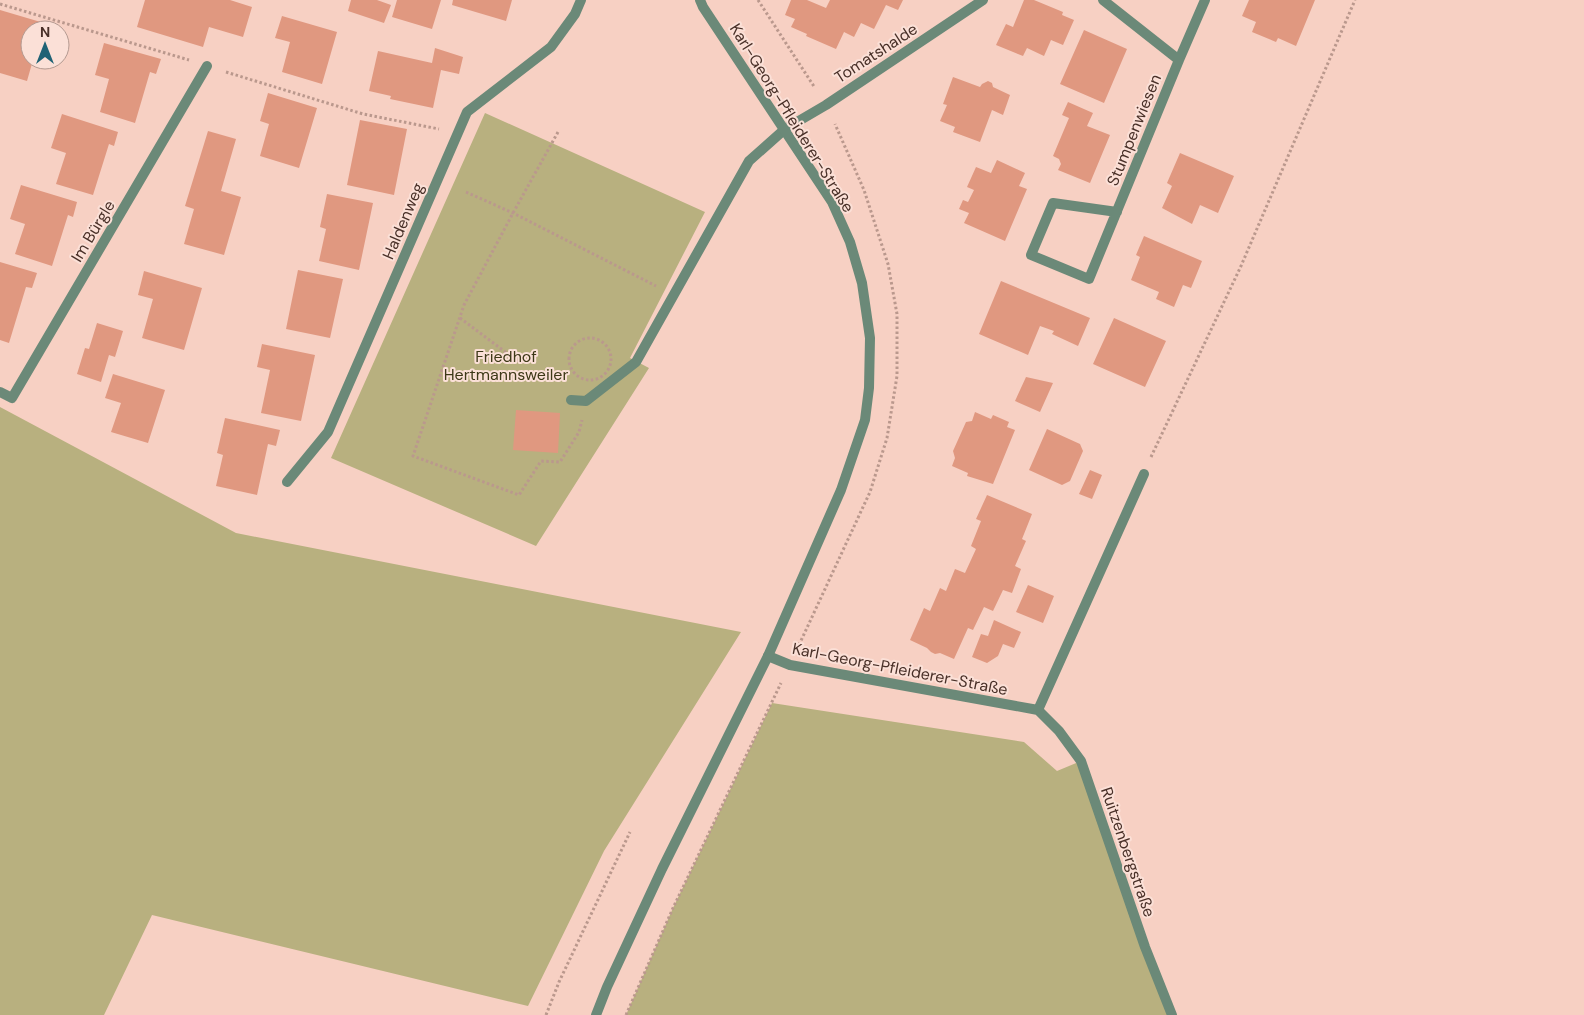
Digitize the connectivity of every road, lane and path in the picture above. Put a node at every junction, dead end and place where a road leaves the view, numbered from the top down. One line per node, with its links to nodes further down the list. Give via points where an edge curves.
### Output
1 (581, 0): 27 (street, Haldenweg, via 551,47 467,112 328,432)
2 (700, 0): 14 (street, Karl-Georg-Pfleiderer-Straße)
3 (758, 0): 12 (path)
4 (983, 0): 12 (street, Tomatshalde)
5 (1103, 0): 10 (street, Stumpenwiesen)
6 (1205, 0): 10 (street, Stumpenwiesen)
7 (1355, 0): 26 (path, via 1241,266)
8 (0, 4): 9 (path)
9 (164, 52)
10 (1178, 60): 17 (street, Stumpenwiesen)
11 (207, 66): 13 (path, via 363,114); 23 (street, Im Bürgle, via 12,398)
12 (826, 104): 14 (street, Tomatshalde); 29 (path, via 864,190 888,264 897,314 897,376 886,438 870,492)
13 (416, 124)
14 (785, 129): 19 (street, Tomatshalde, via 749,161); 28 (street, Karl-Georg-Pfleiderer-Straße, via 832,202 850,242 862,283 870,338 865,420 841,490)
15 (558, 132): 18 (path)
16 (466, 192): 18 (path)
17 (1116, 212): 17 (street, Stumpenwiesen, via 1053,203 1031,255 1089,279)
18 (513, 214): 19 (path); 20 (path)
19 (673, 296): 25 (street, Tomatshalde, via 636,362)
20 (460, 318): 22 (path); 25 (path, via 413,456 519,496 541,461 560,462 579,432)
21 (575, 344): 21 (path, via 588,338 602,341 610,352 610,366 606,373 588,380 576,375 569,363)
22 (520, 363)
23 (0, 392)
24 (571, 400): 25 (street)
25 (586, 401)
26 (1144, 474): 30 (street)
27 (287, 482)
28 (768, 656): 29 (street, Karl-Georg-Pfleiderer-Straße); 33 (street, via 658,878)
29 (790, 665): 30 (street, Karl-Georg-Pfleiderer-Straße); 34 (path, via 673,908)
30 (1038, 710): 35 (street, Ruitzenbergstraße, via 1059,731 1081,761)
31 (630, 832): 32 (path)
32 (546, 1015)
33 (596, 1015)
34 (626, 1015)
35 (1172, 1015)

